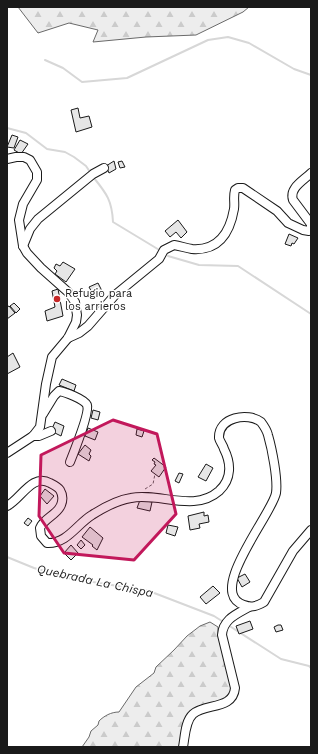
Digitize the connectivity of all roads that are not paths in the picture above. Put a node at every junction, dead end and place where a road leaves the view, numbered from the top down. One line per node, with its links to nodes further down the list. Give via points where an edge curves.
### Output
1 (7, 159): 5 (street, via 24,157 30,160 37,172 37,180 23,204 19,220)
2 (104, 168): 5 (street, via 38,219 30,229)
3 (311, 173): 4 (street, via 293,189 291,196 311,224)
4 (311, 228): 6 (street, via 309,231 303,230 288,223 277,211 243,188 238,188 235,190 235,207 231,222 223,238 213,246 193,249 174,245 164,250 158,259 115,295 88,326)
5 (23, 246): 6 (street, via 26,253 64,287 75,302 78,315)
6 (68, 338): 7 (street, via 52,357)
7 (42, 417): 9 (street, via 40,427); 11 (street, via 59,391 82,400 88,407)
8 (51, 431): 9 (street)
9 (34, 436): 10 (street)
10 (7, 453)
11 (70, 462)
12 (7, 506): 14 (street, via 36,482 45,480 59,489 63,496 62,504 40,528 43,539 52,544 70,534 91,515 131,498 191,502 207,498 219,490 227,480 230,468 219,438 225,424 235,417 246,416 259,420 268,434 276,494 242,556 232,582 232,592 236,600)
13 (311, 530): 14 (street, via 293,551 264,602)
14 (249, 607): 15 (street, via 226,622 222,635 235,693 228,702 192,714)
15 (183, 747)

